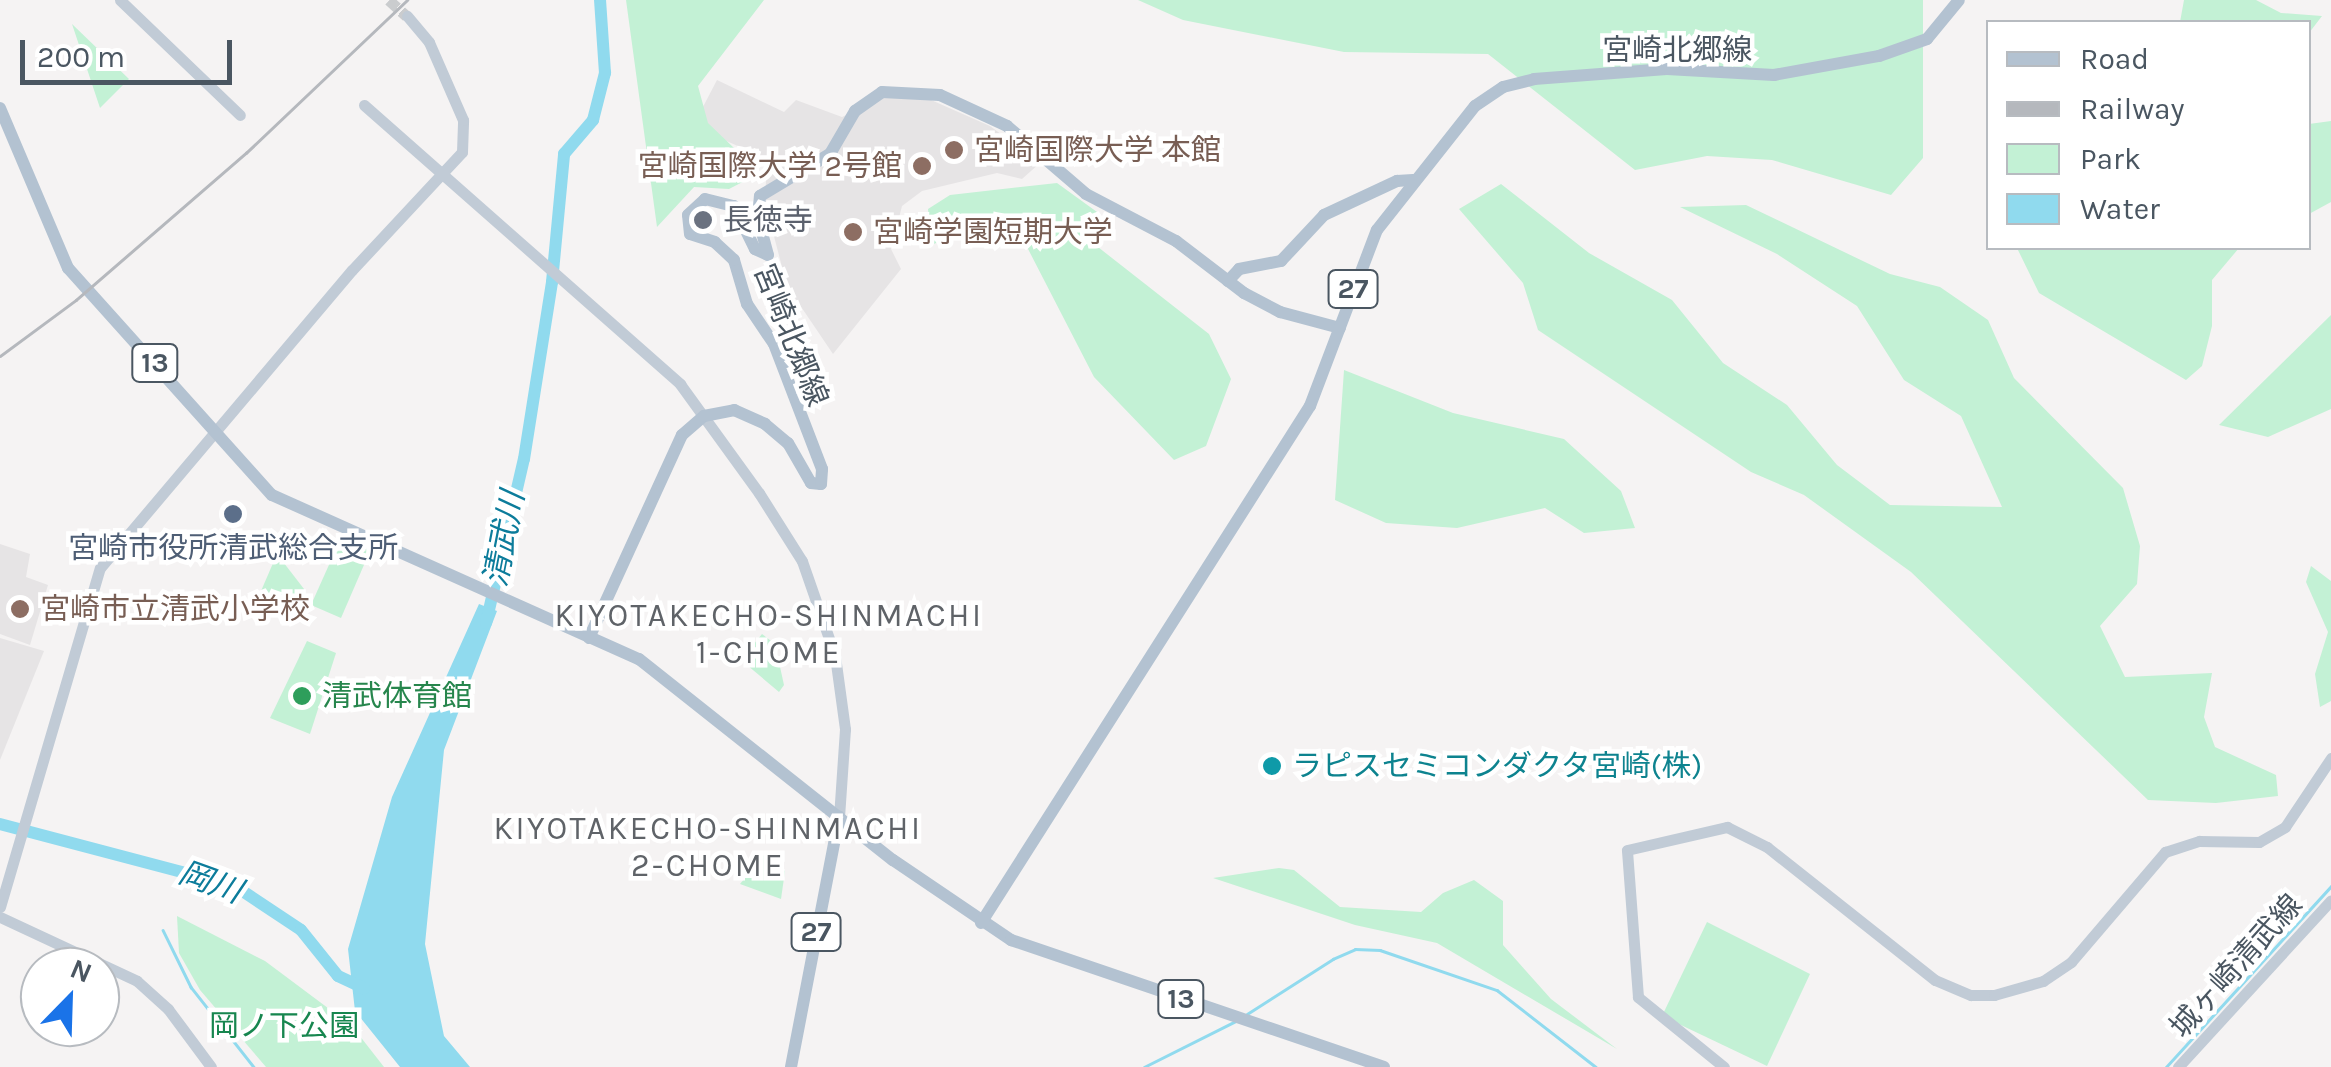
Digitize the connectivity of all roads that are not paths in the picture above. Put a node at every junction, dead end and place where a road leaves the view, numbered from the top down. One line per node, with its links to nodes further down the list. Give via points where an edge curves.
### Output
1 (120, 0): 6 (street)
2 (1958, 0): 8 (main road, 宮崎北郷線 / 27, via 1920,43 1796,72 1738,76 1654,69 1515,83 1475,106)
3 (407, 16): 7 (street, via 428,42 463,120 462,152)
4 (364, 105): 7 (street)
5 (0, 108): 12 (main road, 13, via 68,268)
6 (240, 115)
7 (444, 176): 11 (street); 12 (street, via 377,242)
8 (1413, 180): 9 (main road, 27, via 1324,215 1281,261 1238,269); 10 (main road, 宮崎北郷線 / 27, via 1377,230)
9 (1228, 281): 10 (main road, 宮崎北郷線 / 27, via 1280,312); 11 (main road, 宮崎北郷線 / 27, via 1159,230 1086,194 1007,126 940,94 882,92 855,112 830,154 760,196 768,256 755,248 734,206 706,199 688,215 690,234 715,242 734,260 746,304 774,344 822,469 821,484 811,483 788,443 766,424 734,410)
10 (1340, 328): 19 (main road, 宮崎北郷線 / 27, via 1310,406)
11 (704, 416): 13 (main road, via 682,436); 15 (street, via 790,540 822,610 845,728)
12 (215, 432): 13 (main road, 13, via 272,496); 17 (street, via 100,568)
13 (588, 638): 15 (main road, 13, via 647,664)
14 (2331, 758): 23 (street, via 2279,831 2248,844 2199,841 2164,852 2071,962 2042,980 1994,995 1970,995 1935,980 1748,835 1716,828 1628,850 1638,997)
15 (838, 817): 19 (main road, 13); 21 (main road, 27)
16 (2331, 900): 24 (street, 城ヶ崎清武線)
17 (0, 906)
18 (0, 918): 20 (street, via 137,981)
19 (981, 923): 22 (main road, 13, via 1039,952)
20 (211, 1067)
21 (791, 1067)
22 (1384, 1067)
23 (1724, 1067)
24 (2178, 1067)

